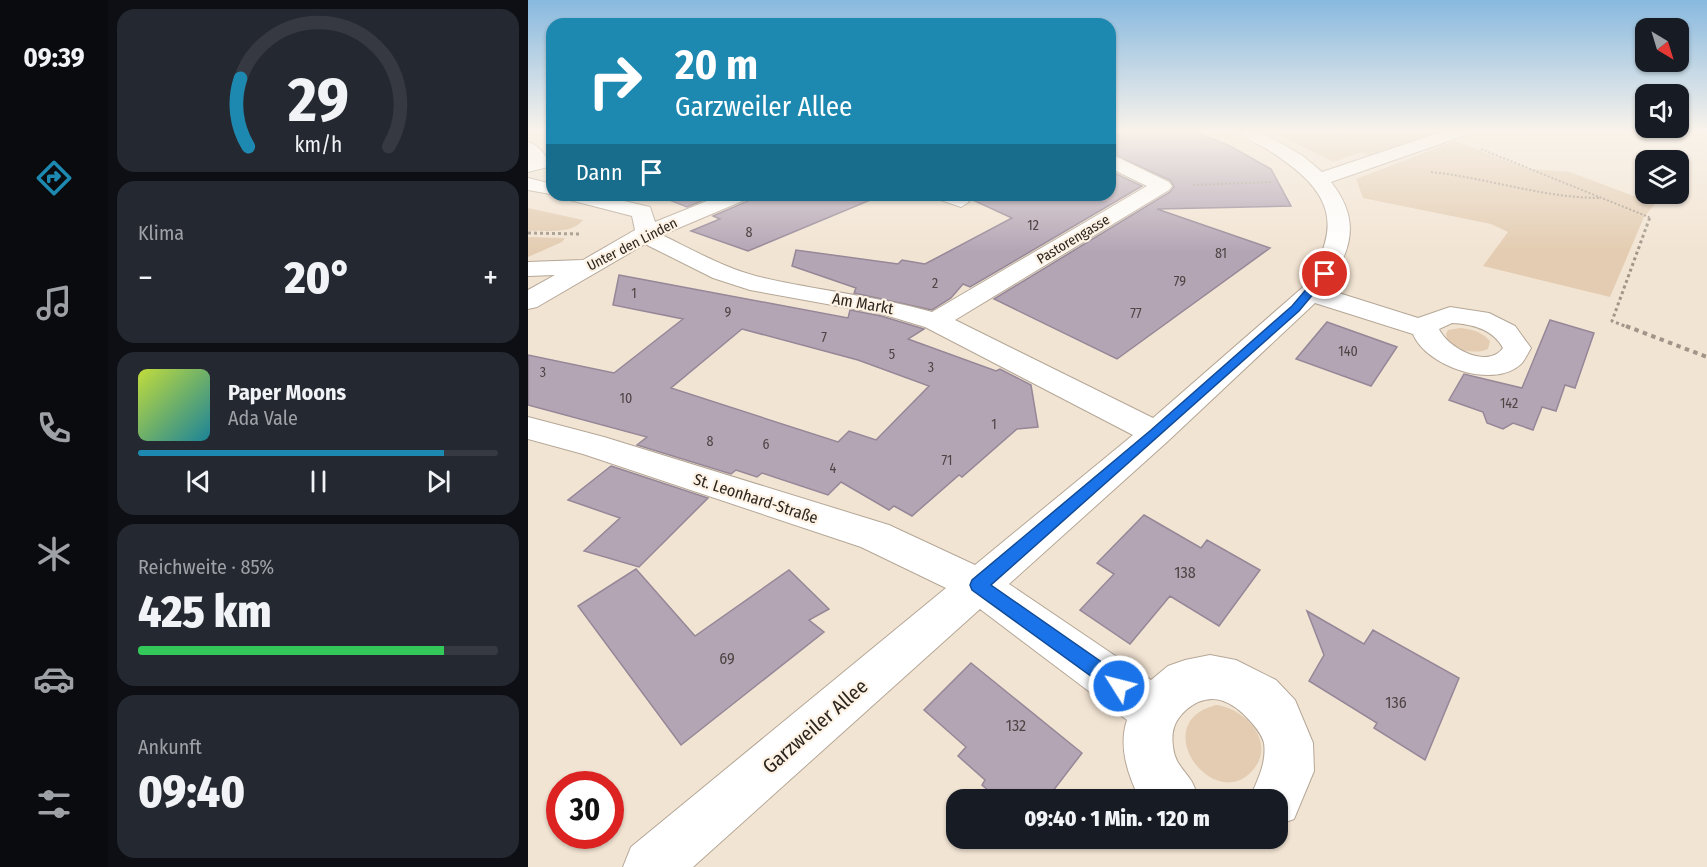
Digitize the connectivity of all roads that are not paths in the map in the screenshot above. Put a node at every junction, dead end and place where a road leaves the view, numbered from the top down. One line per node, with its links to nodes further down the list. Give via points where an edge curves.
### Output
1 (1132, 171): 16 (street, Pastorengasse, via 1162,186)
2 (1311, 171): 4 (street, Garzweiler Allee)
3 (1343, 171): 4 (street)
4 (1320, 180): 14 (street, Garzweiler Allee, via 1336,208 1340,228 1334,256)
5 (528, 184): 6 (street)
6 (546, 188)
7 (597, 201): 11 (street, Am Markt, via 642,212)
8 (725, 201): 11 (street, Unter den Linden)
9 (958, 201): 10 (lane)
10 (961, 202)
11 (647, 233): 12 (street, Unter den Linden); 16 (street, Am Markt, via 678,253 747,282 885,307)
12 (587, 266): 13 (street); 15 (street, Unter den Linden)
13 (528, 269)
14 (1311, 293): 17 (street); 19 (street, Garzweiler Allee)
15 (528, 301)
16 (935, 321): 19 (street, Am Markt)
17 (1425, 328)
18 (528, 428): 20 (street, St. Leonhard-Straße, via 875,536)
19 (1156, 433): 20 (street, Garzweiler Allee)
20 (978, 585): 21 (street); 24 (street, Garzweiler Allee)
21 (1155, 711): 22 (street, via 1148,728 1148,751 1154,774); 23 (street, via 1170,691 1188,681 1210,677 1232,680 1254,691 1272,707 1284,729 1290,752 1287,777)
22 (1164, 789)
23 (1281, 789)
24 (651, 867)

